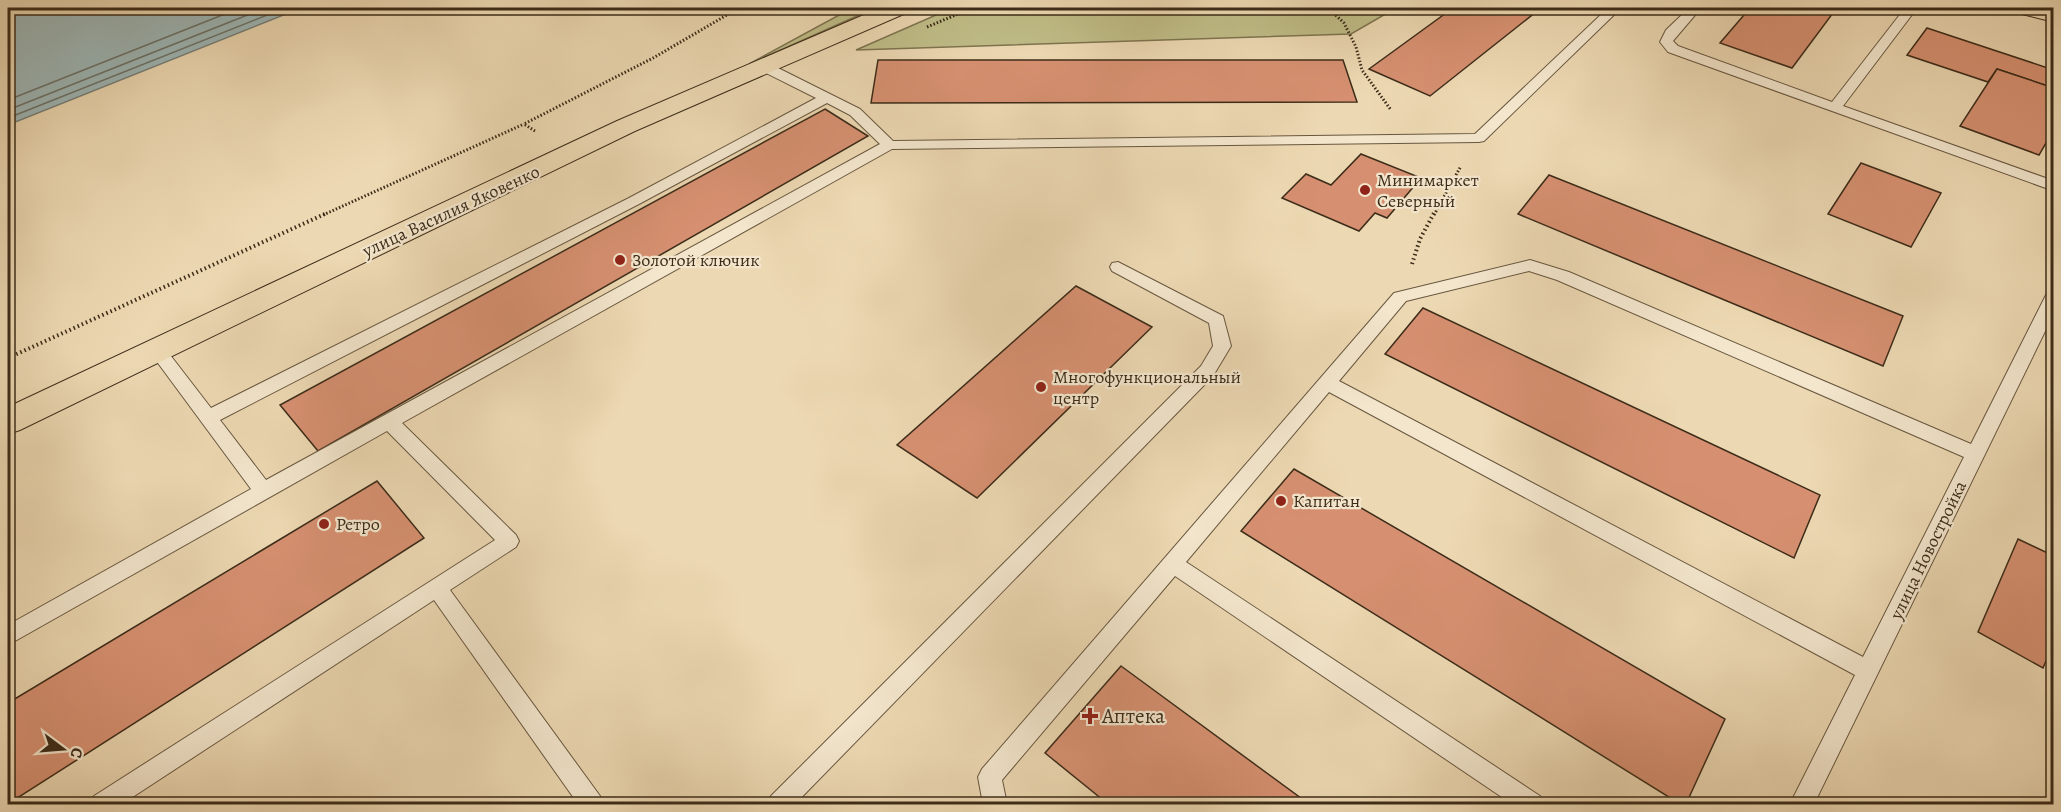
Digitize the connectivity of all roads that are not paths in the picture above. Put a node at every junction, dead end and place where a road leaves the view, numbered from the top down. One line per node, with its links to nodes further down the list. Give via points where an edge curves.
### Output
1 (898, 8): 8 (main road, улица Василия Яковенко)
2 (1616, 8): 12 (lane, via 1479,138)
3 (1695, 8): 10 (lane, via 1666,42 1673,49)
4 (1911, 8): 10 (lane)
5 (2026, 8): 7 (main road)
6 (830, 13): 11 (main road)
7 (2054, 15)
8 (763, 66): 9 (lane); 11 (main road, улица Василия Яковенко)
9 (826, 98): 12 (lane, via 855,112); 19 (lane, via 634,201)
10 (1835, 108): 13 (lane)
11 (626, 126): 17 (main road, улица Василия Яковенко)
12 (889, 145): 21 (lane)
13 (2054, 186)
14 (1119, 267): 30 (lane, via 1217,320 1221,346 1207,371)
15 (2054, 295): 16 (lane, улица Новостройка)
16 (2048, 321): 22 (lane, улица Новостройка)
17 (158, 351): 19 (lane); 20 (main road, улица Василия Яковенко)
18 (1328, 383): 22 (lane, via 1400,297 1530,265); 24 (lane); 27 (lane)
19 (208, 418): 23 (lane)
20 (8, 421)
21 (389, 421): 23 (lane); 25 (lane, via 509,541)
22 (1975, 454): 27 (lane, улица Новостройка)
23 (263, 491): 26 (lane)
24 (1172, 563): 31 (lane, via 990,777); 32 (lane)
25 (437, 588): 28 (lane); 29 (lane)
26 (8, 636)
27 (1868, 671): 33 (lane, улица Новостройка)
28 (102, 804)
29 (592, 804)
30 (778, 804)
31 (994, 804)
32 (1532, 804)
33 (1802, 804)

